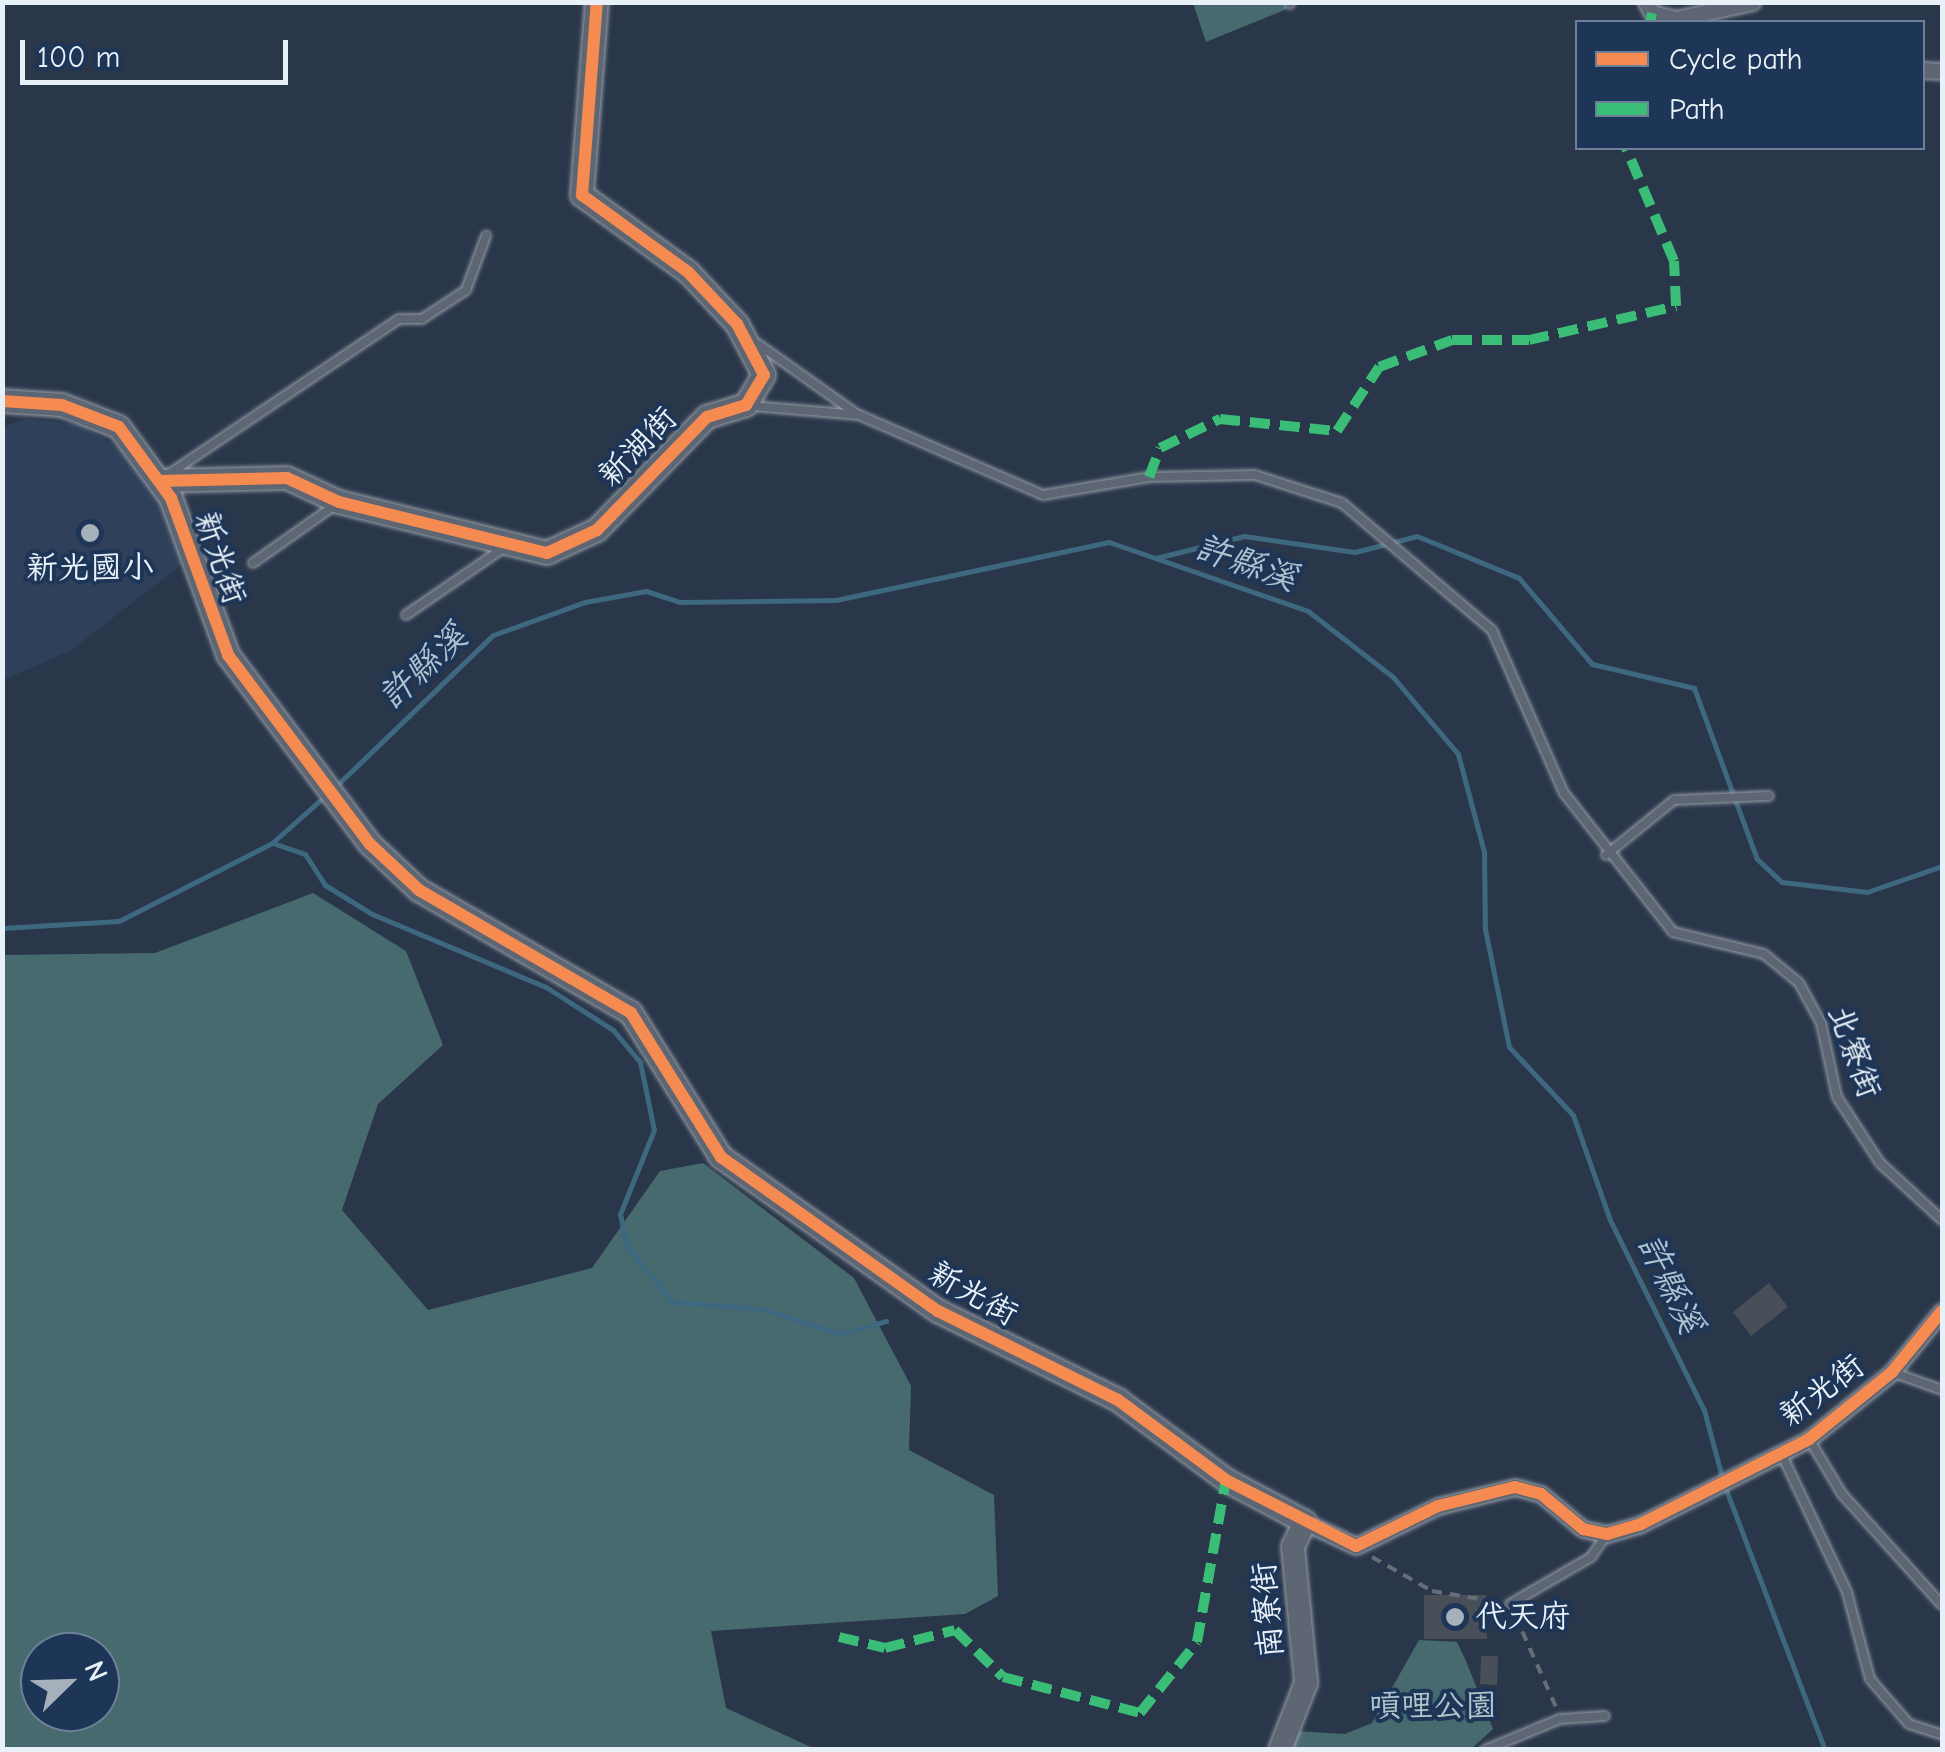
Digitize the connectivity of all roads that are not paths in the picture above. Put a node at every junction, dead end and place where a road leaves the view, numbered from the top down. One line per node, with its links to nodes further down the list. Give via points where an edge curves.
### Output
1 (598, 2): 6 (street, via 582,196 688,272)
2 (1646, 2): 4 (street, via 1652,13)
3 (1752, 2): 4 (street)
4 (1686, 20)
5 (486, 236): 10 (lane, via 466,290 422,320 399,319)
6 (737, 324): 8 (street, via 764,375); 9 (lane)
7 (2, 402): 10 (street, 新光街, via 96,413 120,427)
8 (746, 405): 9 (lane); 12 (street, 新湖街, via 683,436 597,530 547,553)
9 (859, 415): 16 (lane, 北寮街, via 1042,495 1149,477 1255,475 1342,502 1492,630 1548,757)
10 (160, 482): 11 (street, 新湖街, via 286,478); 23 (street, 新光街, via 228,654 370,844 419,890 631,1013 721,1157 938,1311 1118,1400 1226,1480)
11 (339, 502): 12 (street, 新湖街); 13 (lane)
12 (505, 547): 14 (lane)
13 (252, 563)
14 (406, 615)
15 (1769, 796): 16 (lane, via 1674,800)
16 (1606, 855): 17 (lane, 北寮街, via 1674,932 1764,954 1798,983 1821,1023 1836,1097 1880,1163)
17 (1942, 1220)
18 (1942, 1311): 19 (street, 新光街)
19 (1892, 1372): 20 (lane, 新光街); 21 (street, 新光街)
20 (1942, 1390)
21 (1809, 1438): 22 (street, 新光街); 26 (lane, via 1842,1494)
22 (1774, 1458): 24 (street, 新光街, via 1641,1524); 28 (lane, via 1847,1592 1870,1678 1909,1724)
23 (1305, 1522): 24 (street, 新光街, via 1356,1546 1438,1506 1515,1487); 29 (street, 南寮街, via 1293,1547 1306,1683)
24 (1606, 1534): 25 (lane, via 1591,1557)
25 (1510, 1604)
26 (1942, 1605)
27 (1605, 1716): 30 (lane, via 1560,1719)
28 (1942, 1735)
29 (1280, 1750)
30 (1486, 1750)

